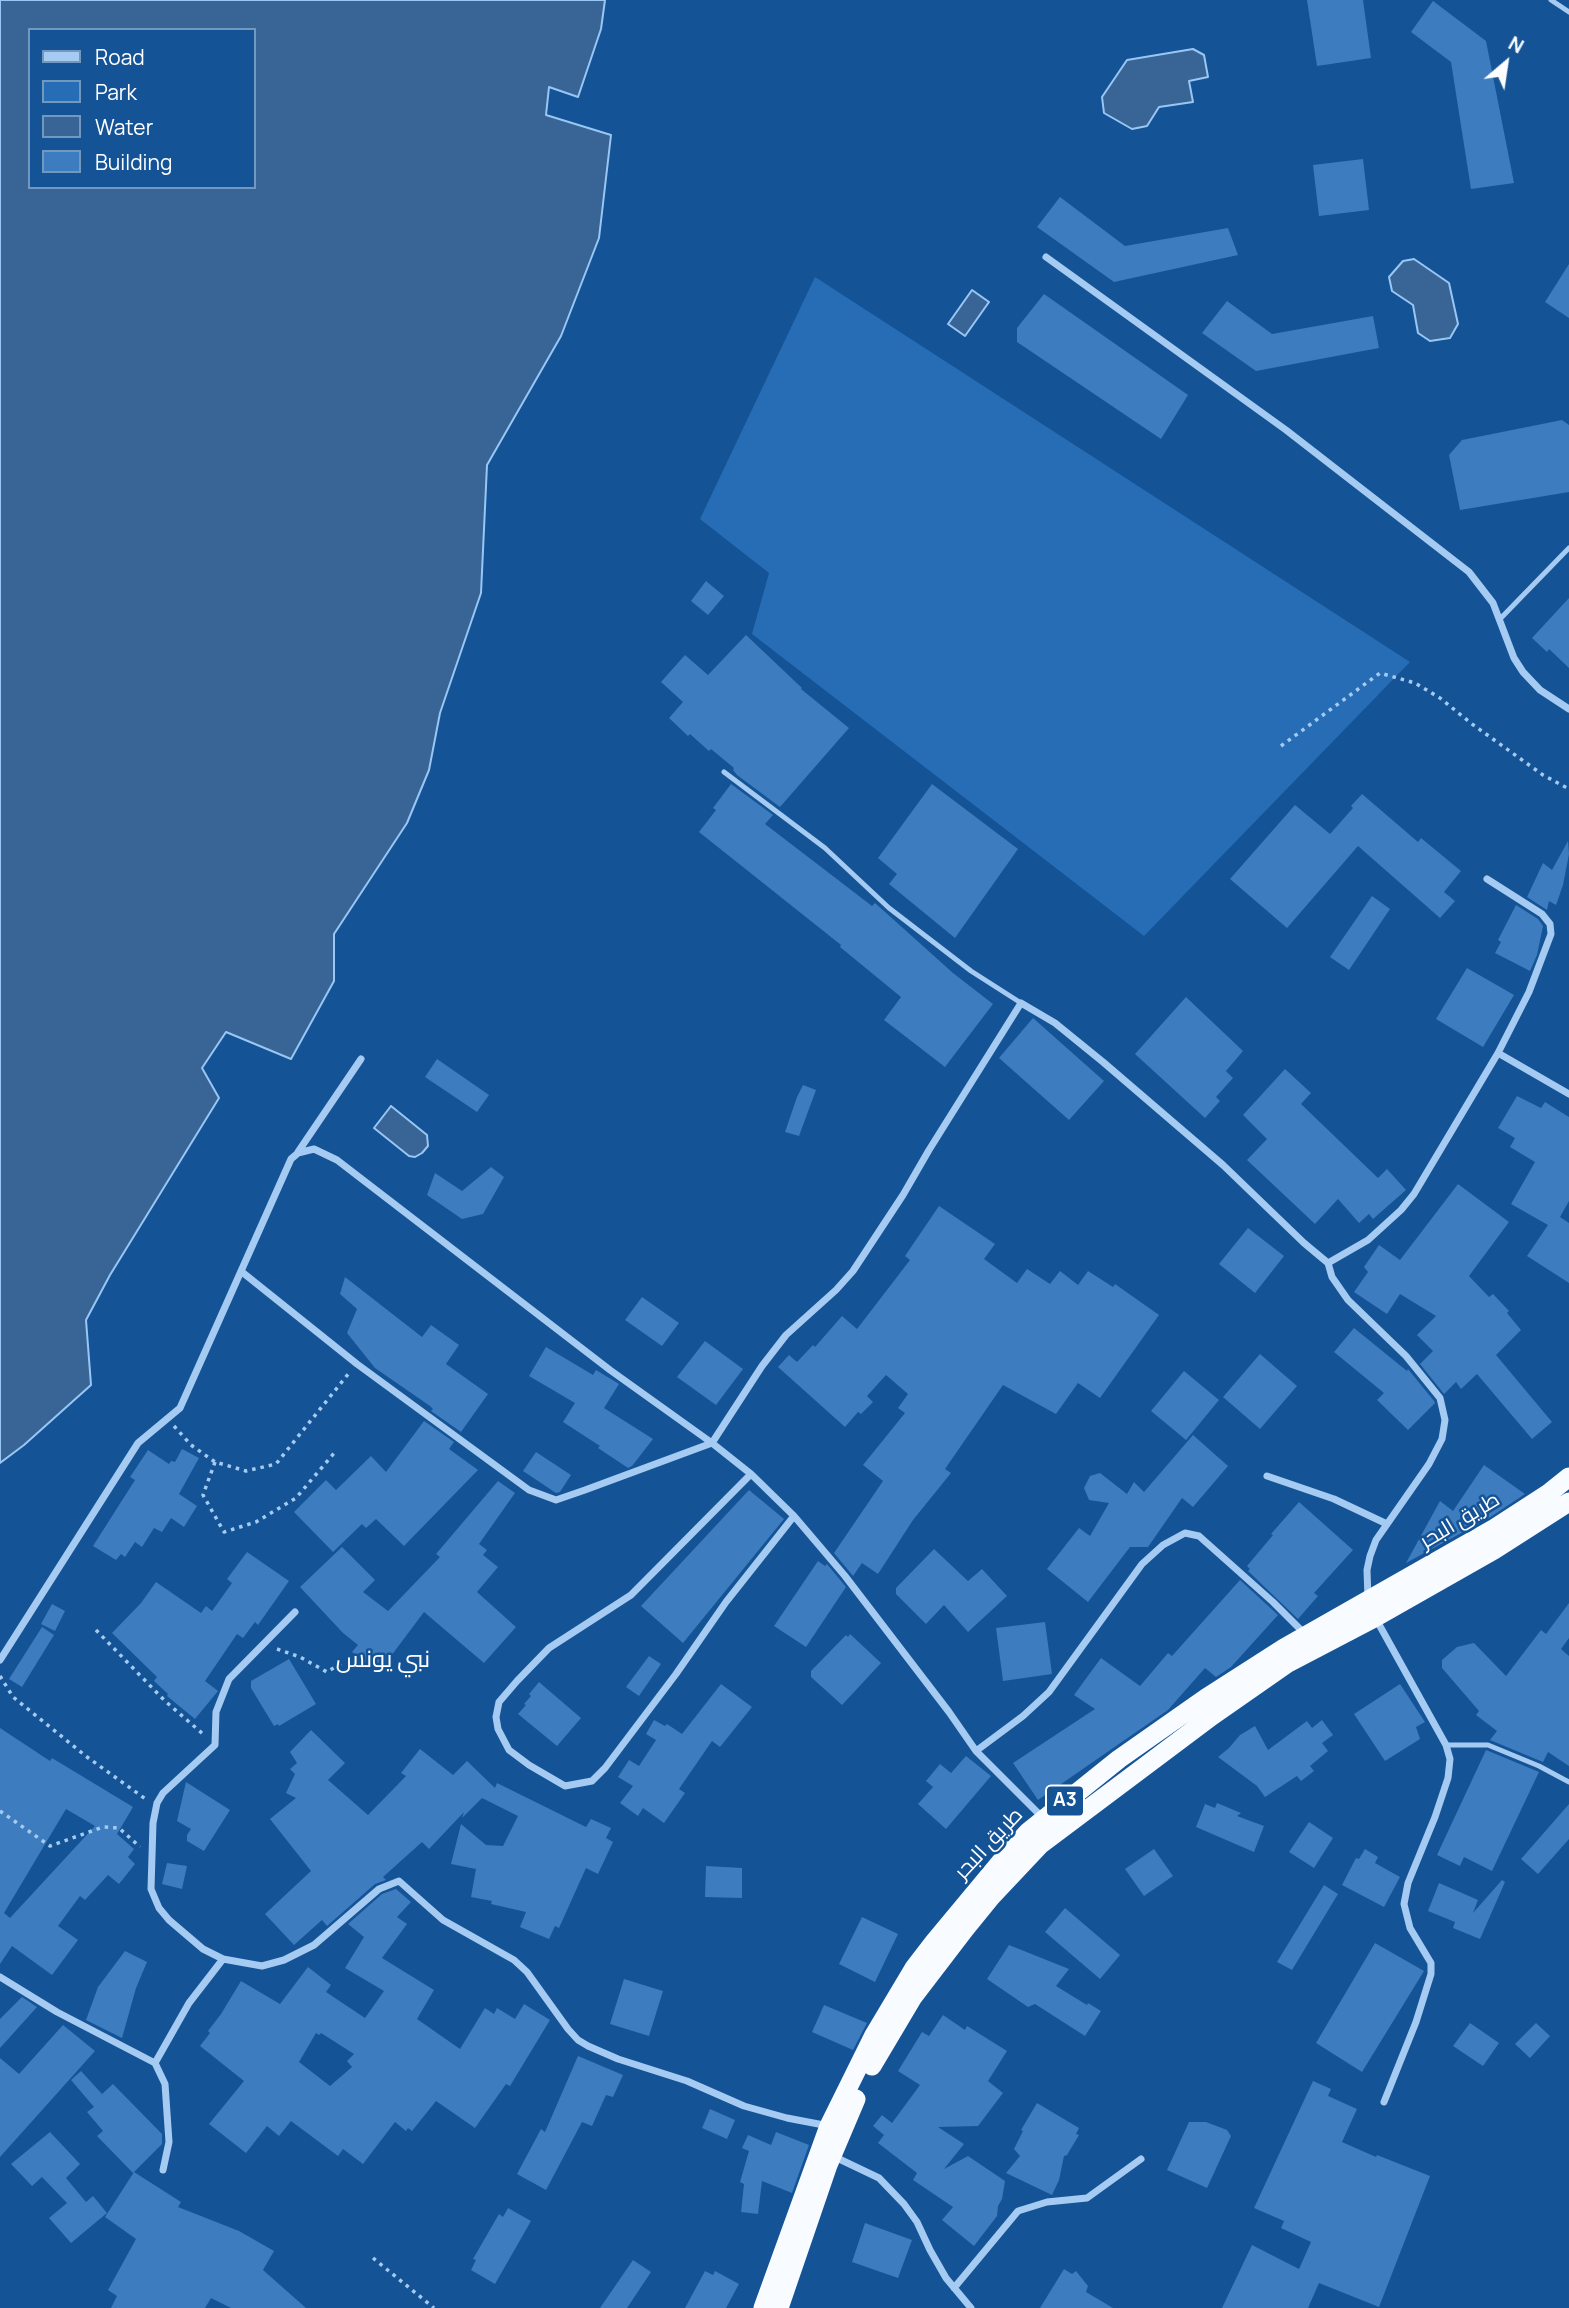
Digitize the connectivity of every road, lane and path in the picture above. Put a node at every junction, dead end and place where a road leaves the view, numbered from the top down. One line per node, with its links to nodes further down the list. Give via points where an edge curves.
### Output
1 (1551, 0): 2 (lane)
2 (1569, 12)
3 (1046, 257): 5 (street, via 1286,430 1455,560 1481,586)
4 (1569, 548): 5 (lane)
5 (1500, 619): 6 (street, via 1514,658 1529,681)
6 (1569, 709)
7 (1281, 746): 9 (path, via 1380,673 1415,683 1440,698 1543,775)
8 (724, 772): 11 (lane, via 825,848 889,908)
9 (1569, 789)
10 (1487, 879): 12 (street, via 1542,914 1551,929 1529,992)
11 (1021, 1003): 16 (street, via 1055,1023 1103,1062); 20 (street, via 853,1271 786,1335)
12 (1498, 1053): 14 (street); 16 (street, via 1414,1194 1368,1240)
13 (361, 1059): 15 (street)
14 (1569, 1094)
15 (298, 1153): 17 (street, via 290,1159); 20 (street, via 314,1149 337,1160)
16 (1328, 1263): 28 (street, via 1343,1294 1406,1356 1434,1389 1444,1412 1438,1449)
17 (242, 1272): 18 (street); 19 (street)
18 (357, 1364): 20 (street, via 529,1490 556,1500); 22 (path, via 276,1464 246,1471)
19 (180, 1408): 22 (path, via 174,1426); 34 (street, via 138,1443)
20 (712, 1443): 23 (street)
21 (335, 1452): 22 (path, via 296,1497 256,1522 224,1532 203,1495)
22 (215, 1462)
23 (751, 1474): 27 (street); 27 (street, via 631,1595 549,1648 517,1681 499,1702 496,1717 509,1750 565,1786 592,1781)
24 (1267, 1476): 28 (street, via 1334,1499)
25 (1569, 1477): 29 (highway, طريق البحر / A3)
26 (1569, 1504): 29 (highway, طريق البحر / A3, via 1494,1550)
27 (794, 1516): 39 (street, via 893,1637)
28 (1387, 1524): 29 (street, via 1376,1539 1367,1570)
29 (1372, 1610): 33 (highway, طريق البحر / A3); 38 (street); 43 (highway, طريق البحر / A3)
30 (295, 1612): 32 (street)
31 (96, 1630): 37 (path)
32 (274, 1633): 35 (path, via 277,1651 327,1672); 37 (street, via 229,1679 216,1712)
33 (1306, 1636): 39 (street, via 1199,1536 1185,1533 1142,1564 1049,1692); 43 (highway, طريق البحر / A3, via 1119,1759)
34 (0, 1660)
35 (345, 1661)
36 (0, 1676): 41 (path, via 13,1697 87,1758)
37 (215, 1745): 41 (street)
38 (1446, 1745): 40 (lane, via 1488,1745); 48 (street, via 1448,1778 1404,1904 1410,1928 1432,1964 1431,1973)
39 (976, 1751): 43 (street)
40 (1569, 1782)
41 (158, 1803): 44 (street)
42 (0, 1811): 44 (path, via 50,1846 103,1826 119,1828)
43 (1050, 1826): 49 (highway, طريق البحر / A3, via 1028,1832 914,1968 874,2035)
44 (152, 1852): 45 (street, via 151,1889 159,1908 204,1949)
45 (223, 1959): 47 (street, via 189,2003); 49 (street, via 262,1966 284,1960 314,1945 379,1889 399,1881 443,1920 514,1960 568,2029 588,2046 764,2113)
46 (0, 1977): 47 (street)
47 (155, 2063): 52 (street, via 166,2084 169,2142)
48 (1384, 2102)
49 (836, 2127): 50 (highway, طريق البحر / A3)
50 (826, 2154): 54 (street, via 879,2178 896,2195 917,2222); 56 (highway, طريق البحر / A3); 57 (highway, طريق البحر / A3)
51 (1141, 2159): 54 (street, via 1087,2198 1018,2211)
52 (163, 2170)
53 (373, 2258): 55 (path)
54 (954, 2288): 58 (street)
55 (434, 2308)
56 (763, 2308)
57 (779, 2308)
58 (971, 2308)

